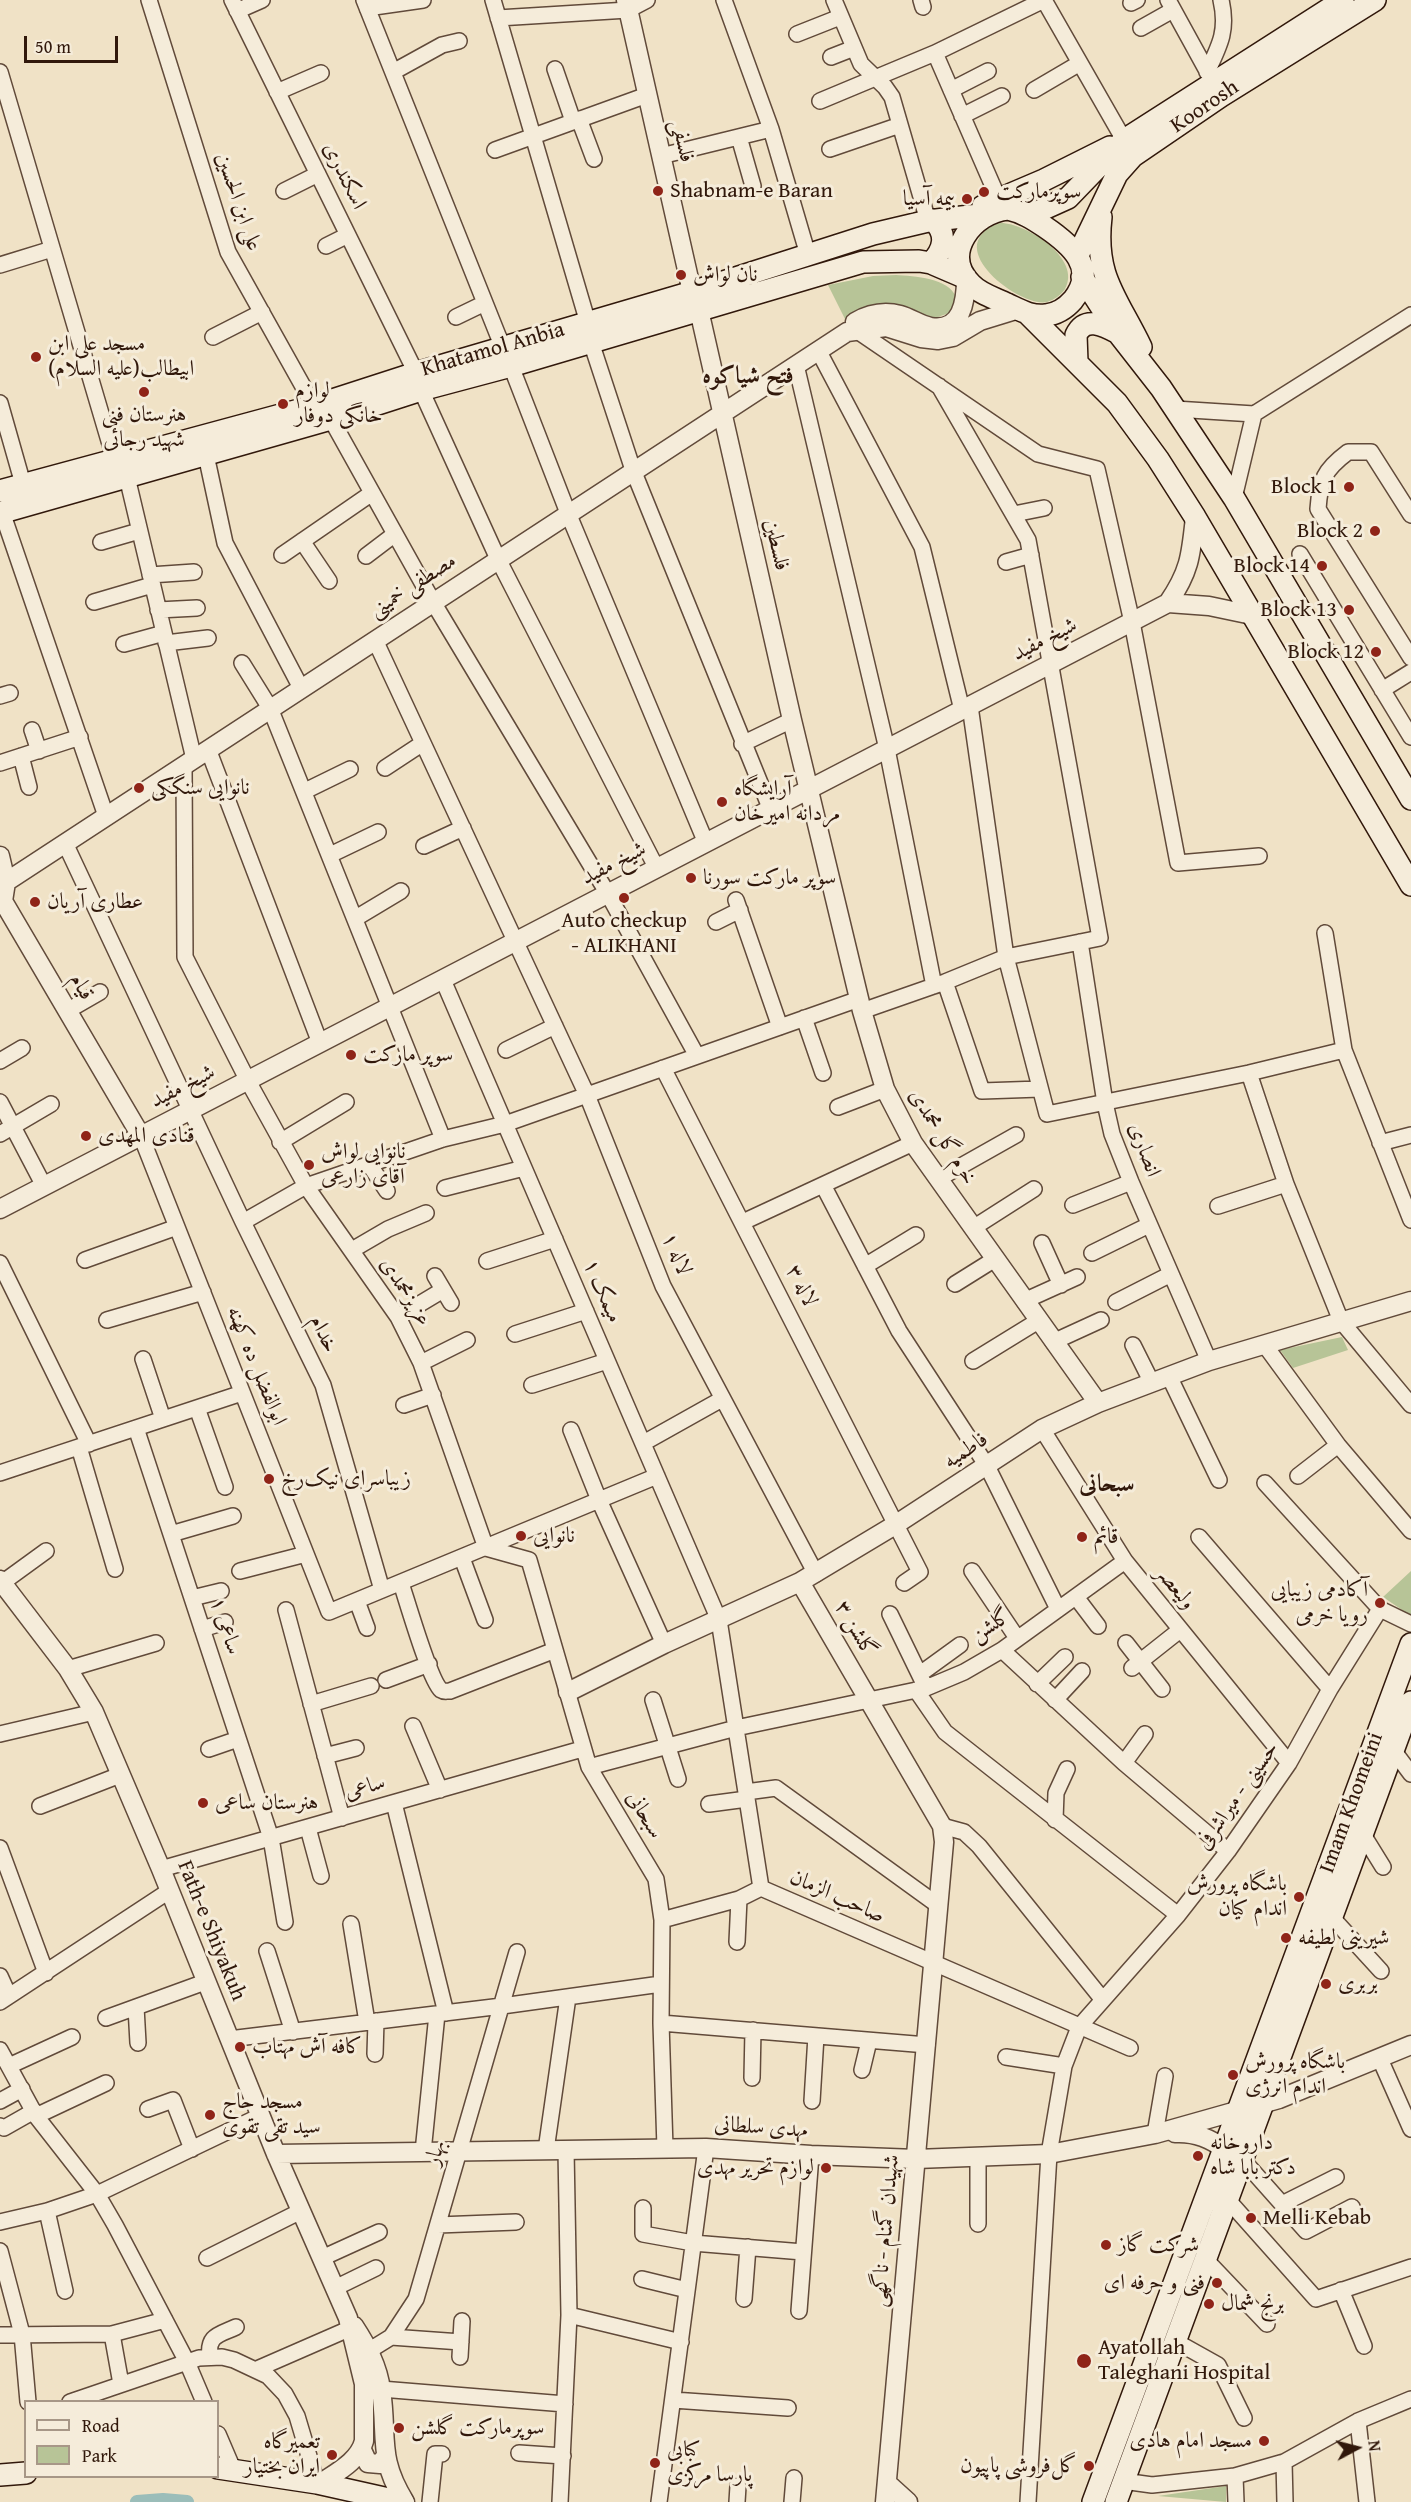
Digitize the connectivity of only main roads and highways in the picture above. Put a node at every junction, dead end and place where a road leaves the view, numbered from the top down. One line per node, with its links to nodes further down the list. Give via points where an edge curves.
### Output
1 (1343, 0): 3 (main road, Koorosh)
2 (1375, 0): 3 (main road, Koorosh)
3 (1214, 83): 4 (main road, Koorosh); 5 (main road, Koorosh, via 1133,156 1117,174)
4 (1124, 140): 6 (main road); 7 (main road, Koorosh, via 1068,198)
5 (1105, 198): 9 (main road, Koorosh); 18 (main road, via 1099,232 1103,274)
6 (996, 208): 7 (main road); 8 (main road, Khatamol Anbia); 12 (main road, via 969,228 962,241 960,262)
7 (1028, 216): 9 (main road, via 1064,240)
8 (931, 221): 10 (main road, via 941,229 943,241 940,253); 13 (main road, Khatamol Anbia, via 808,255)
9 (1078, 255): 11 (main road)
10 (931, 263): 12 (main road, Khatamol Anbia); 13 (main road, Khatamol Anbia, via 863,261)
11 (1082, 277): 14 (main road, via 1076,297 1059,311 1049,315); 15 (main road)
12 (966, 279): 14 (main road, via 977,290)
13 (695, 301): 17 (main road, Khatamol Anbia)
14 (1023, 312): 16 (main road)
15 (1118, 333): 16 (main road, via 1096,323 1083,326 1076,335); 18 (main road)
16 (1077, 362): 23 (main road, via 1116,404 1158,459)
17 (419, 381): 19 (main road, Khatamol Anbia, via 314,406); 19 (main road, Khatamol Anbia, via 331,419 206,454)
18 (1161, 388): 22 (main road, via 1234,498)
19 (121, 469): 20 (main road, Khatamol Anbia); 21 (main road, Khatamol Anbia)
20 (0, 491)
21 (1, 512)
22 (1411, 800)
23 (1411, 885)
24 (1411, 1644): 26 (main road, Imam Khomeini, via 1238,2111)
25 (1411, 1702): 26 (main road, Imam Khomeini, via 1263,2104)
26 (1233, 2154): 33 (main road, Imam Khomeini); 34 (main road, Imam Khomeini, via 1227,2199)
27 (225, 2468): 30 (main road)
28 (24, 2473): 29 (main road)
29 (0, 2475)
30 (319, 2483): 31 (main road); 32 (main road)
31 (343, 2502)
32 (404, 2502)
33 (1094, 2502)
34 (1116, 2502)

